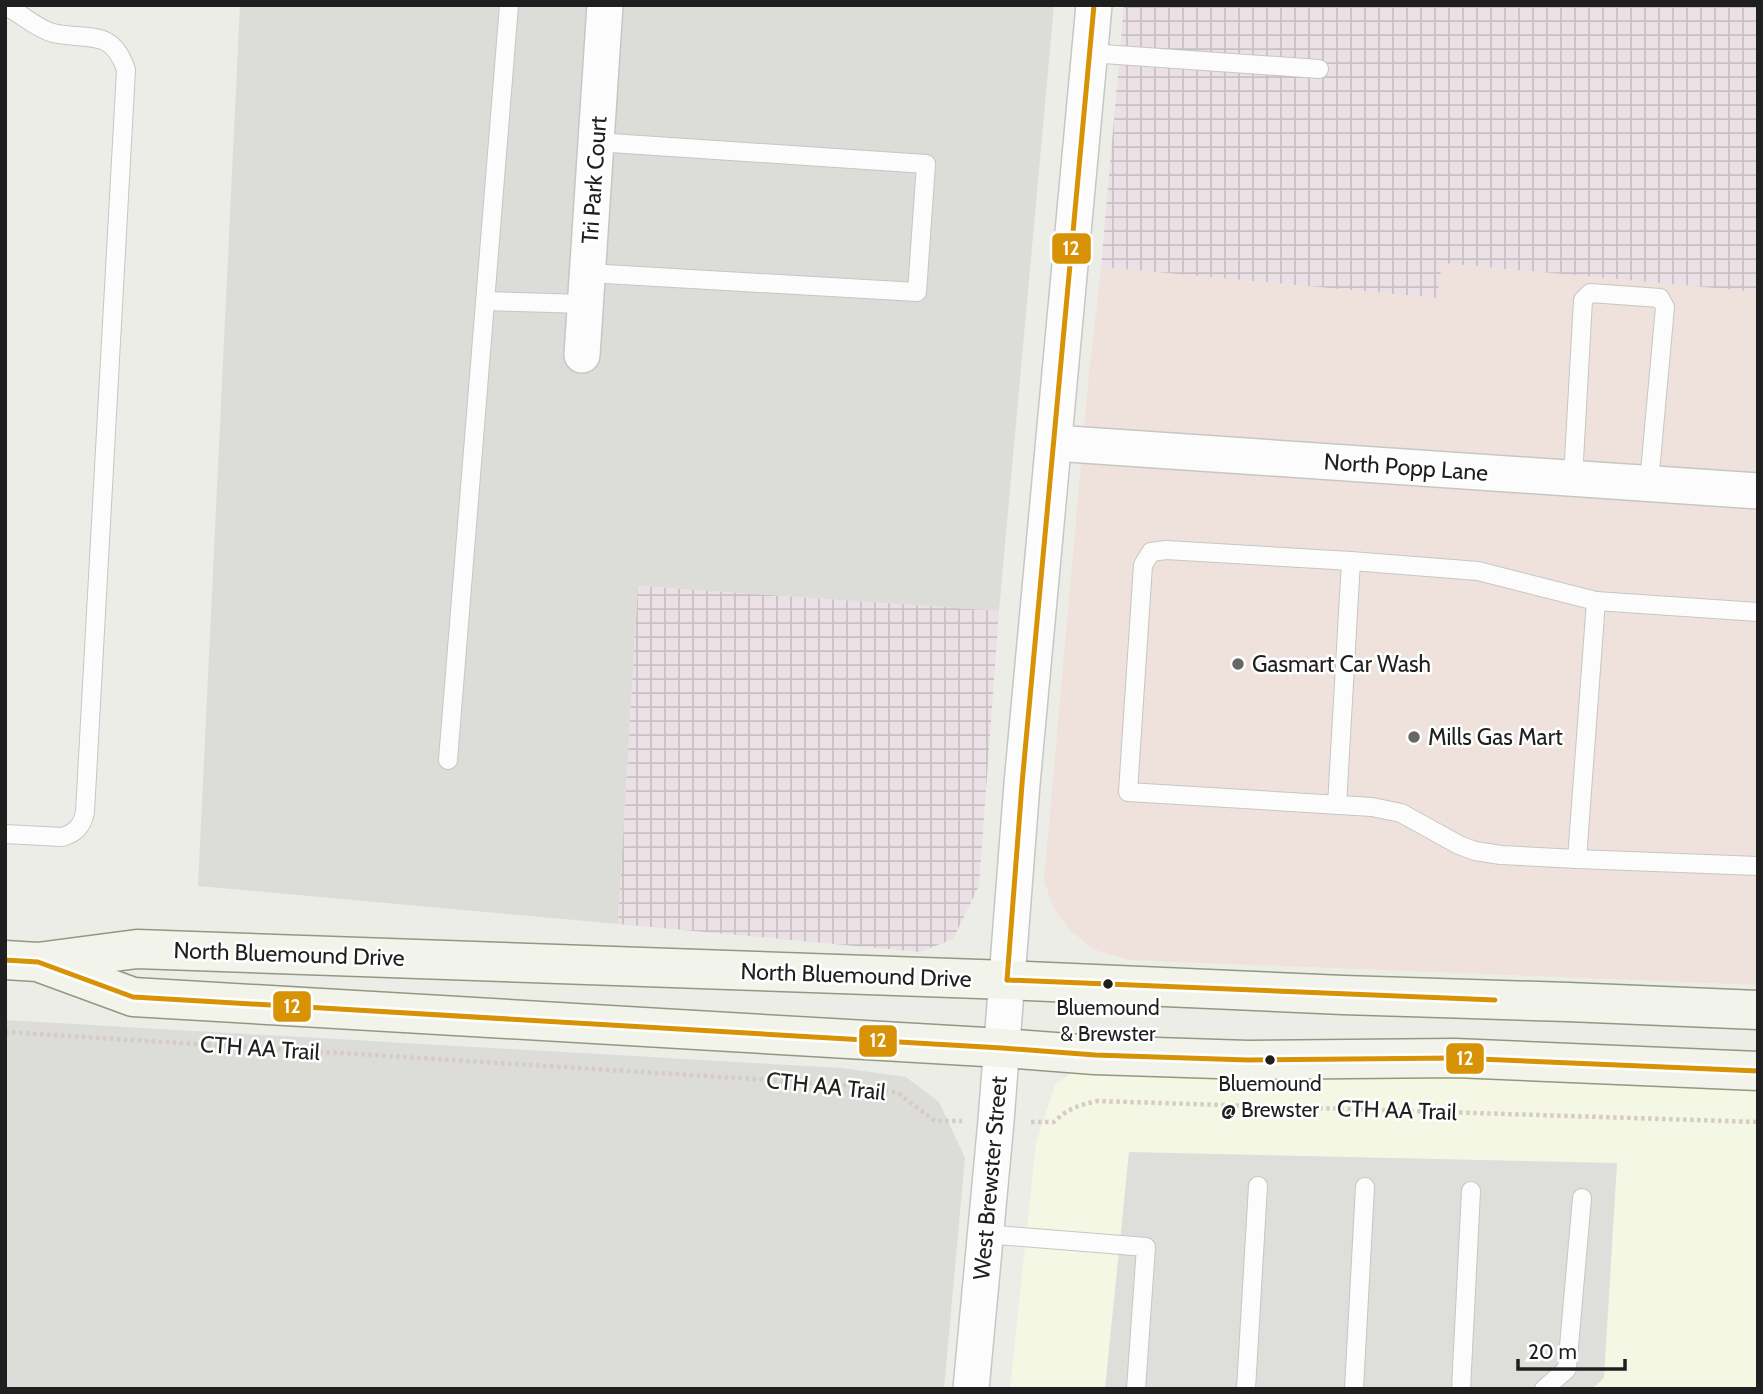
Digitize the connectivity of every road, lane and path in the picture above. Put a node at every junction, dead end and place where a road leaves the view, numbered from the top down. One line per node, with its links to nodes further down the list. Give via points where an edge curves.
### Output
1 (509, 5): 9 (lane)
2 (605, 5): 7 (street, Tri Park Court)
3 (1094, 5): 5 (street, West Brewster Street)
4 (8, 8): 20 (lane, via 52,33 111,44 126,70 85,812 83,822 70,835)
5 (1089, 53): 6 (lane); 11 (street, West Brewster Street)
6 (1319, 69)
7 (596, 142): 8 (street, Tri Park Court); 8 (lane, via 926,164 917,292)
8 (586, 289): 9 (lane); 10 (street, Tri Park Court)
9 (485, 301): 18 (lane)
10 (582, 355)
11 (1054, 443): 12 (street, North Popp Lane); 24 (street, West Brewster Street)
12 (1573, 478): 13 (street, North Popp Lane); 13 (lane, via 1583,300 1590,293 1660,299 1665,307)
13 (1648, 483): 14 (street, North Popp Lane)
14 (1758, 491)
15 (1351, 561): 16 (lane, via 1478,571); 19 (lane); 19 (lane, via 1151,552 1143,565 1128,792)
16 (1596, 601): 17 (lane); 21 (lane)
17 (1758, 612)
18 (448, 760)
19 (1337, 805): 21 (lane, via 1401,813 1475,851)
20 (5, 834)
21 (1577, 859): 22 (lane)
22 (1758, 866)
23 (22, 961): 24 (main road, North Bluemound Drive, via 137,949); 27 (main road, North Bluemound Drive, via 133,997)
24 (1007, 980): 25 (main road, North Bluemound Drive); 27 (street, West Brewster Street)
25 (1758, 1010)
26 (5, 1032): 29 (path, CTH AA Trail, via 865,1086 898,1093 935,1121)
27 (1002, 1048): 28 (main road, North Bluemound Drive, via 1248,1060 1455,1058); 29 (street, West Brewster Street)
28 (1758, 1070)
29 (996, 1121): 30 (path, CTH AA Trail, via 1054,1122 1077,1105 1097,1101); 35 (street, West Brewster Street)
30 (1758, 1122)
31 (1258, 1186): 38 (lane)
32 (1365, 1188): 39 (lane)
33 (1471, 1191): 40 (lane)
34 (1582, 1198): 41 (lane, via 1567,1369)
35 (985, 1234): 36 (street, West Brewster Street); 37 (lane, via 1146,1247)
36 (971, 1389)
37 (1136, 1389)
38 (1246, 1389)
39 (1354, 1389)
40 (1461, 1389)
41 (1544, 1389)

